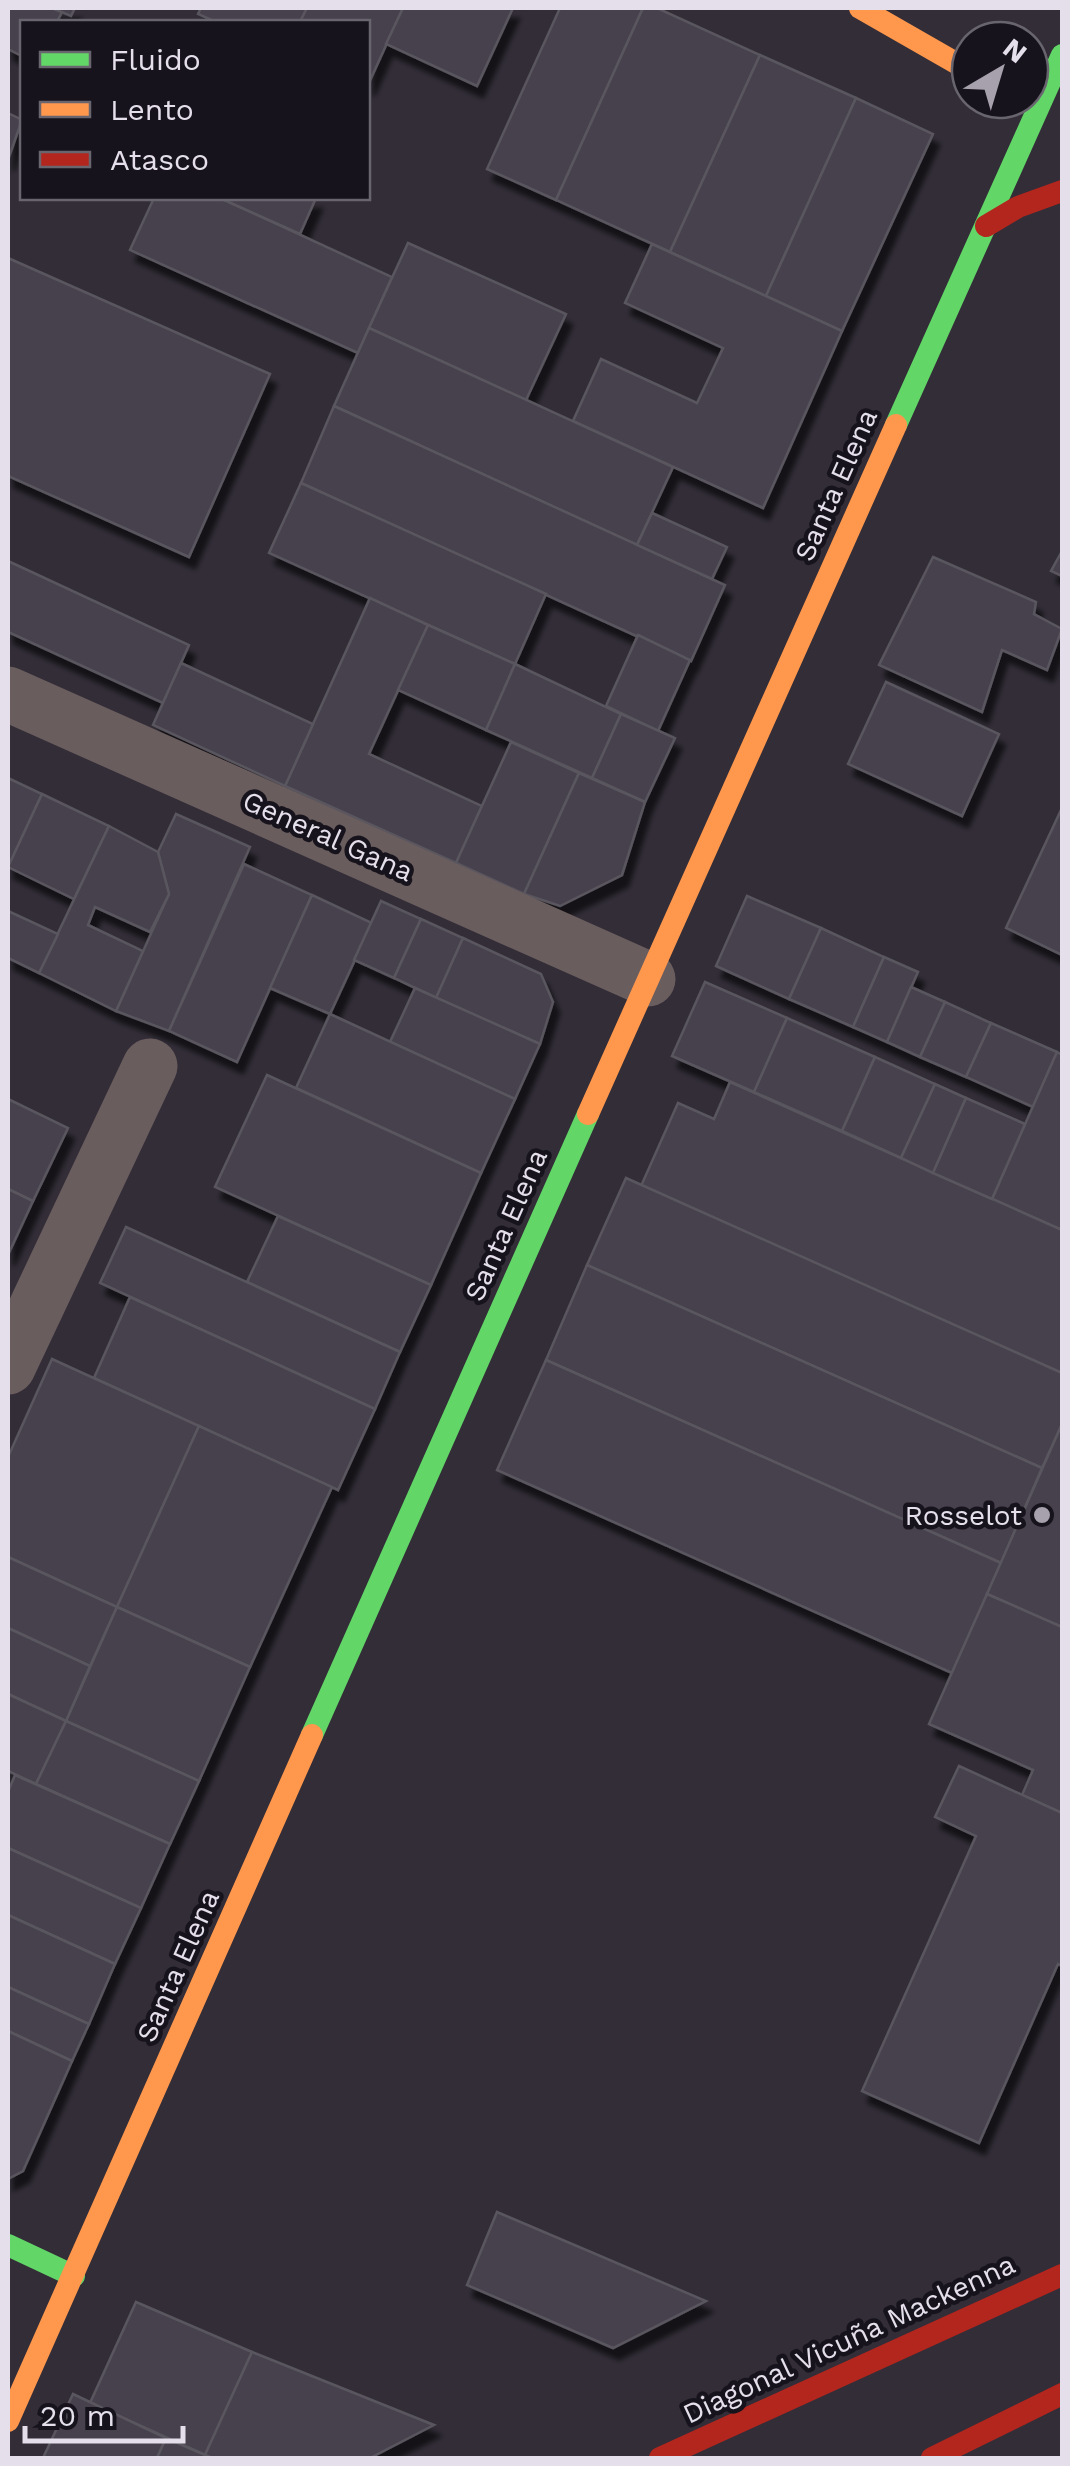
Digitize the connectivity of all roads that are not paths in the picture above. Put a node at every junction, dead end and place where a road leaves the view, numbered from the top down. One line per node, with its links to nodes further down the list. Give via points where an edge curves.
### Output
1 (860, 8): 2 (main road)
2 (950, 60)
3 (1024, 120): 5 (main road, Santa Elena)
4 (1062, 191): 5 (main road)
5 (986, 226): 7 (main road, Santa Elena)
6 (8, 694): 7 (street, General Gana)
7 (648, 978): 12 (main road, Santa Elena)
8 (150, 1066): 9 (street)
9 (8, 1366)
10 (8, 2245): 12 (main road)
11 (1062, 2275): 15 (main road, Diagonal Vicuña Mackenna)
12 (74, 2276): 14 (main road, Santa Elena)
13 (1062, 2394): 16 (main road)
14 (8, 2421)
15 (660, 2458)
16 (932, 2458)

